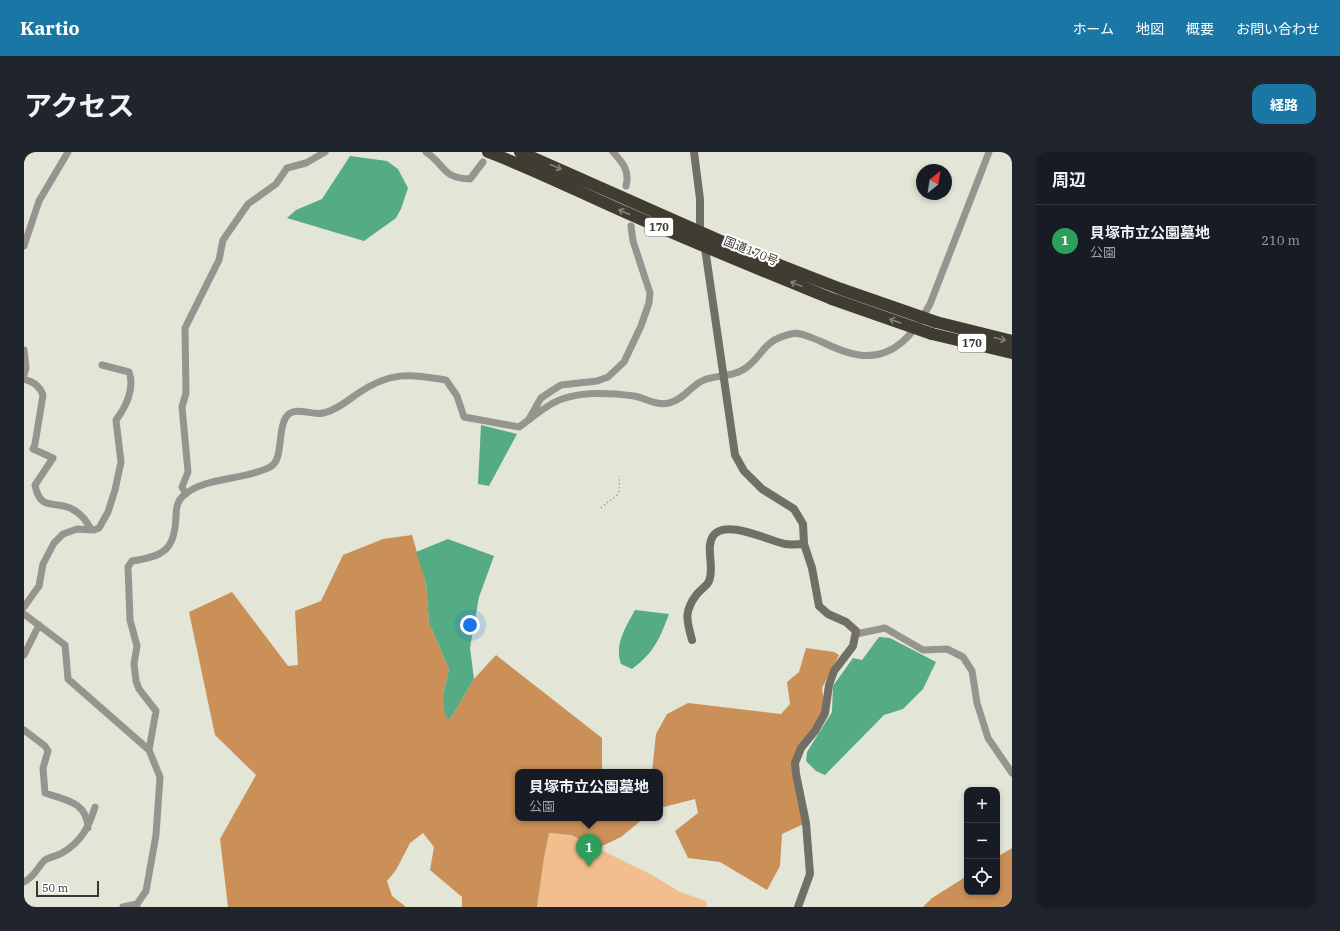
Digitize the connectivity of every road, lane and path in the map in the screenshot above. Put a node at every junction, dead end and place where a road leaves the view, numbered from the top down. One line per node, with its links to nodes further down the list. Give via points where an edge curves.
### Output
1 (68, 152): 12 (street, via 39,201)
2 (325, 152): 24 (street, via 306,163 287,168 276,184 248,204 223,240 219,260 186,328 186,393 182,407 188,472 182,487)
3 (426, 152): 8 (street, via 448,175 459,179 470,179)
4 (520, 152): 11 (highway, 国道170号 / 170, one-way to 11)
5 (613, 152): 9 (street, via 627,170)
6 (694, 152): 11 (street, via 700,199)
7 (989, 152): 20 (street, via 930,304 921,322 902,344 875,355 860,355 793,333 768,343 746,368)
8 (485, 157): 13 (highway, 国道170号 / 170, one-way to 8, via 534,170)
9 (626, 186)
10 (631, 226): 22 (street, via 633,241 650,293 641,326 624,362 608,377 561,386 553,390 541,398)
11 (700, 231): 13 (street); 14 (highway, 国道170号 / 170, bridge)
12 (24, 246)
13 (705, 248): 14 (highway, 国道170号 / 170, one-way to 13, bridge, via 832,299); 20 (street)
14 (934, 328): 15 (highway, 国道170号 / 170, one-way to 15); 17 (highway, 国道170号 / 170)
15 (1012, 341)
16 (24, 350): 19 (street)
17 (1012, 353)
18 (102, 365): 26 (street, via 129,372 130,387 125,409 116,420 121,462 115,490 108,512 99,528)
19 (24, 375)
20 (724, 376): 22 (street, via 702,381 668,404 658,404 635,396 584,394 561,399); 27 (street, via 735,454 744,471 762,489 794,509 803,524)
21 (24, 379): 26 (street, via 35,383 42,395 33,449 53,458 35,485 36,493 49,505 66,507 79,514)
22 (528, 421): 24 (street, via 519,427 464,417 457,396 446,380 415,375 388,377 371,384 336,408 322,414 296,411 287,415 281,426 278,458 272,467 194,488)
23 (619, 476): 25 (path, via 618,495)
24 (186, 494): 35 (street, via 176,508 173,542 163,552 149,559 132,561 128,566 130,620 137,646 134,664 136,681 156,711)
25 (601, 508)
26 (92, 529): 28 (street, via 77,529 63,534 54,543 43,564 39,586)
27 (804, 544): 31 (street, via 812,568 819,606); 32 (street, via 786,544 724,528 713,534 710,544 712,558 709,581 696,595 686,615)
28 (24, 607)
29 (24, 614): 30 (street)
30 (39, 625): 33 (street); 35 (street, via 65,644 68,679)
31 (856, 631): 36 (street, via 856,634 885,628 923,650 947,649 963,657 972,671 977,703 988,738); 42 (street, via 853,646 834,671 824,713 815,731 801,748 795,763 806,824 810,874)
32 (692, 640)
33 (24, 655)
34 (24, 730): 38 (street, via 48,751 43,768 45,793 78,805 86,815)
35 (149, 750): 40 (street, via 160,777 156,828 146,891)
36 (1012, 773)
37 (95, 807): 38 (street)
38 (88, 828): 39 (street, via 70,848 46,860 37,873)
39 (24, 882)
40 (137, 906): 41 (street)
41 (123, 907)
42 (798, 907)

